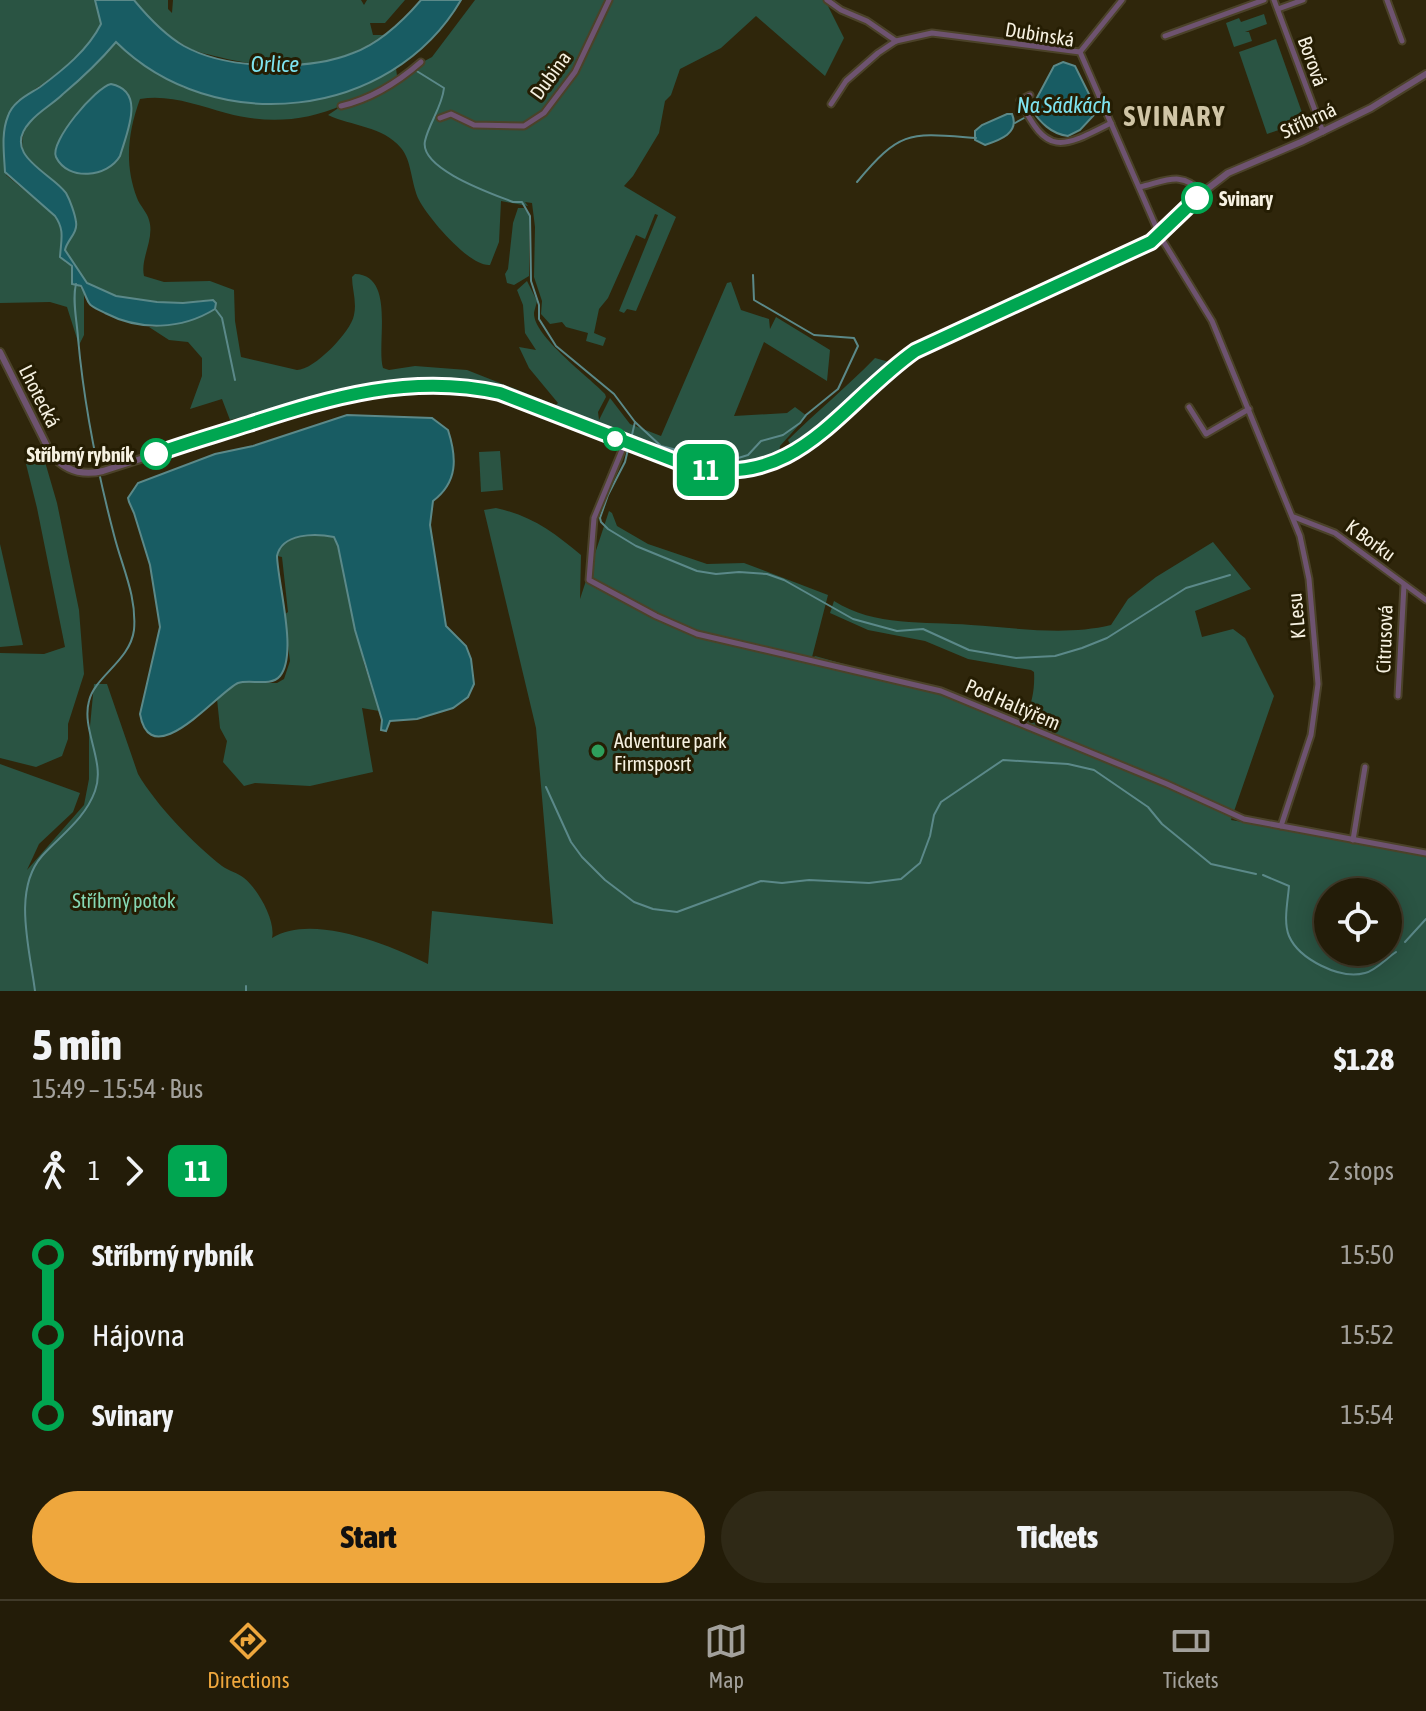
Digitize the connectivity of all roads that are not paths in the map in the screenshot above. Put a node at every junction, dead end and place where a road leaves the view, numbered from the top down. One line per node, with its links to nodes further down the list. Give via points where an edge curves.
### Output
1 (609, 0): 18 (street, Dubina, via 575,72 544,113 524,126 474,125 451,114)
2 (827, 0): 10 (street)
3 (1122, 0): 12 (street)
4 (1264, 0): 9 (street)
5 (1274, 0): 8 (street, Borová)
6 (1303, 0): 8 (street)
7 (1387, 0): 11 (street)
8 (1278, 9): 20 (street, Borová)
9 (1165, 36)
10 (896, 41): 12 (street, Dubinská, via 932,33); 16 (street, via 846,81)
11 (1402, 41)
12 (1080, 52): 19 (street, Dubinská)
13 (421, 62): 17 (street, via 371,96)
14 (1426, 74): 20 (street, Stříbrná)
15 (1030, 95): 19 (street, via 1020,100 1031,124 1059,144)
16 (831, 104)
17 (341, 106)
18 (440, 118)
19 (1111, 123): 21 (street, Dubinská)
20 (1323, 132): 22 (street, Stříbrná, via 1228,173)
21 (1140, 187): 22 (street, via 1174,177 1192,181); 23 (street, Dubinská)
22 (1202, 193): 23 (street, Stříbrná)
23 (1160, 236): 26 (street, K Lesu, via 1212,321); 27 (street, Stříbrná, via 915,351 806,446 770,465 712,472)
24 (0, 352): 28 (street, Lhotecká, via 51,454 63,467)
25 (1189, 407): 26 (street, via 1206,434)
26 (1249, 409): 29 (street, K Lesu)
27 (625, 443): 28 (street, Stříbrná, via 500,393 468,386 416,386 344,394); 34 (street, Pod Haltýřem, via 594,518 589,580 697,634 941,691 1228,813)
28 (93, 474)
29 (1293, 516): 30 (street, K Borku, via 1335,533); 34 (street, K Lesu, via 1309,579 1318,684 1311,735)
30 (1404, 584): 31 (street, K Borku); 32 (street, Citrusová)
31 (1426, 600)
32 (1398, 696)
33 (1365, 767): 35 (street)
34 (1281, 826): 35 (street, Pod Haltýřem)
35 (1353, 840): 36 (street, Pod Haltýřem)
36 (1426, 853)

